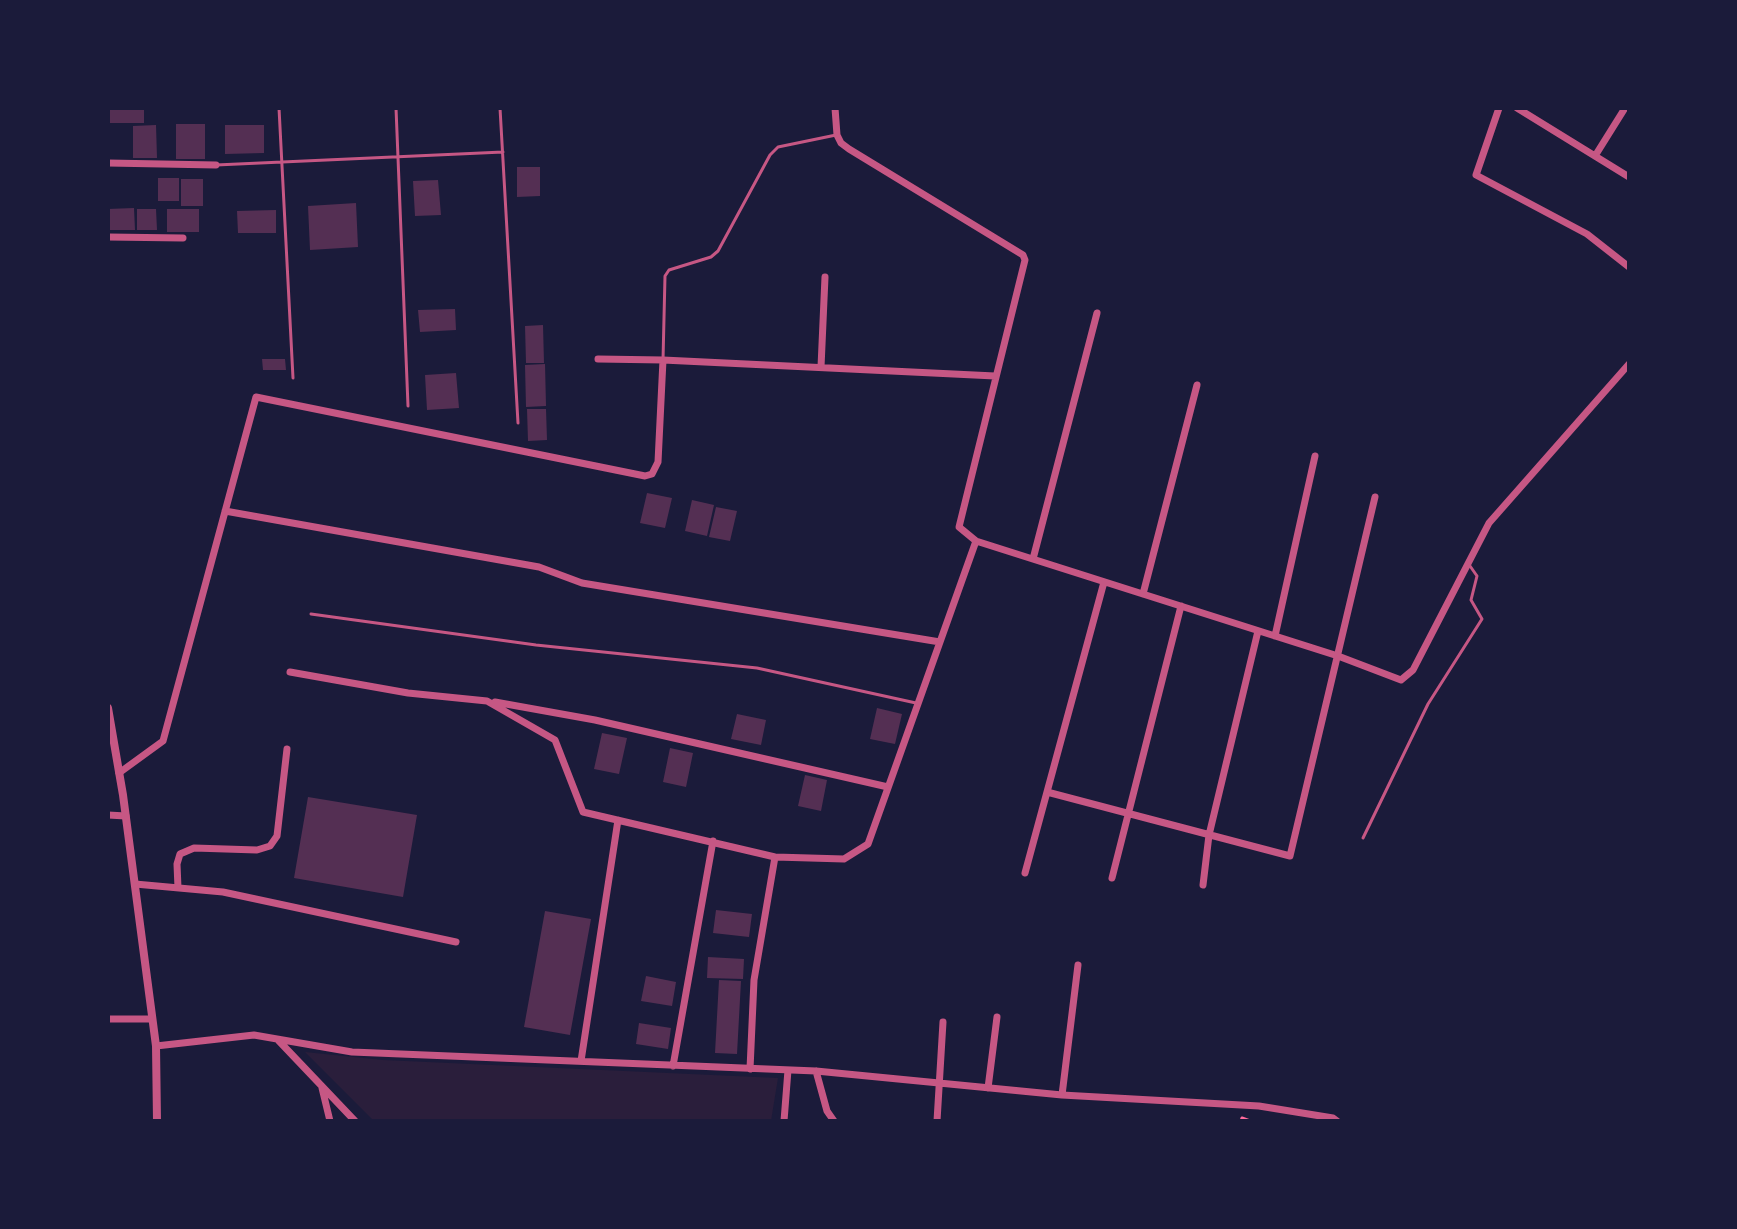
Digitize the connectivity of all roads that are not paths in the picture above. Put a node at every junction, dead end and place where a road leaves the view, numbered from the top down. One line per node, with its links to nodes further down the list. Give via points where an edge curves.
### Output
1 (279, 108): 12 (lane)
2 (396, 108): 11 (lane)
3 (500, 108): 9 (lane)
4 (835, 108): 8 (street)
5 (1499, 108): 18 (street, via 1476,175 1587,234)
6 (1517, 108): 10 (street)
7 (1625, 108): 10 (street)
8 (837, 135): 22 (lane, via 778,147 718,251 669,270); 25 (street, via 849,149 1023,255 1026,267)
9 (503, 152): 11 (lane); 29 (lane)
10 (1595, 156): 15 (street)
11 (398, 157): 12 (lane); 28 (lane)
12 (284, 162): 14 (lane); 26 (lane)
13 (108, 163): 14 (street)
14 (216, 165)
15 (1629, 177)
16 (108, 237): 17 (street)
17 (183, 238)
18 (1629, 267)
19 (825, 277): 24 (street)
20 (1097, 313): 34 (street)
21 (598, 359): 22 (street)
22 (663, 360): 24 (street); 32 (street, via 658,462 652,474 256,397)
23 (1629, 364): 35 (street, via 1489,523)
24 (821, 367): 25 (street)
25 (995, 376): 33 (street, via 959,527)
26 (293, 378)
27 (1197, 385): 37 (street)
28 (408, 406)
29 (518, 423)
30 (1315, 456): 41 (street)
31 (1375, 497): 43 (street)
32 (225, 511): 42 (street, via 539,567 582,583); 50 (street, via 163,741)
33 (976, 541): 34 (street); 42 (street)
34 (1033, 559): 36 (street)
35 (1467, 563): 43 (street, via 1407,676 1401,680); 58 (lane, via 1477,576 1471,600 1482,619 1428,704)
36 (1104, 582): 37 (street); 52 (street)
37 (1143, 594): 38 (street)
38 (1181, 606): 40 (street); 53 (street)
39 (311, 614): 46 (lane, via 757,668)
40 (1258, 631): 41 (street); 57 (street)
41 (1275, 636): 43 (street)
42 (940, 642): 46 (street)
43 (1338, 656): 57 (street, via 1290,856)
44 (290, 672): 45 (street)
45 (487, 701): 51 (street, via 595,720); 56 (street, via 555,740 583,812)
46 (920, 704): 51 (street)
47 (108, 708): 48 (street)
48 (110, 731): 50 (street)
49 (287, 749): 65 (street, via 277,836 270,846 194,848 180,854)
50 (119, 773): 55 (street)
51 (888, 787): 60 (street, via 868,844 844,859)
52 (1047, 792): 53 (street); 61 (street)
53 (1128, 814): 57 (street); 62 (street)
54 (108, 815): 55 (street)
55 (126, 816): 63 (street)
56 (618, 820): 59 (street); 74 (street)
57 (1209, 835): 64 (street)
58 (1363, 838)
59 (713, 841): 60 (street); 75 (street)
60 (775, 857): 76 (street, via 754,980)
61 (1025, 873)
62 (1112, 878)
63 (135, 884): 65 (street); 70 (street)
64 (1203, 885)
65 (178, 888): 66 (street, via 223,892)
66 (456, 942)
67 (1078, 965): 82 (street)
68 (997, 1017): 81 (street)
69 (108, 1019): 70 (street)
70 (152, 1019): 73 (street)
71 (943, 1022): 79 (street)
72 (277, 1039): 73 (street, via 254,1035); 74 (street, via 352,1052); 80 (street)
73 (156, 1046): 83 (street)
74 (581, 1061): 75 (street)
75 (673, 1066): 76 (street)
76 (750, 1069): 77 (street)
77 (788, 1070): 78 (street); 86 (street)
78 (816, 1071): 79 (street); 87 (street)
79 (941, 1083): 81 (street); 88 (street)
80 (321, 1086): 84 (street); 85 (street)
81 (988, 1088): 82 (street)
82 (1062, 1095): 89 (street, via 1259,1106)
83 (157, 1121)
84 (330, 1121)
85 (355, 1121)
86 (784, 1121)
87 (834, 1121)
88 (937, 1121)
89 (1337, 1121)

